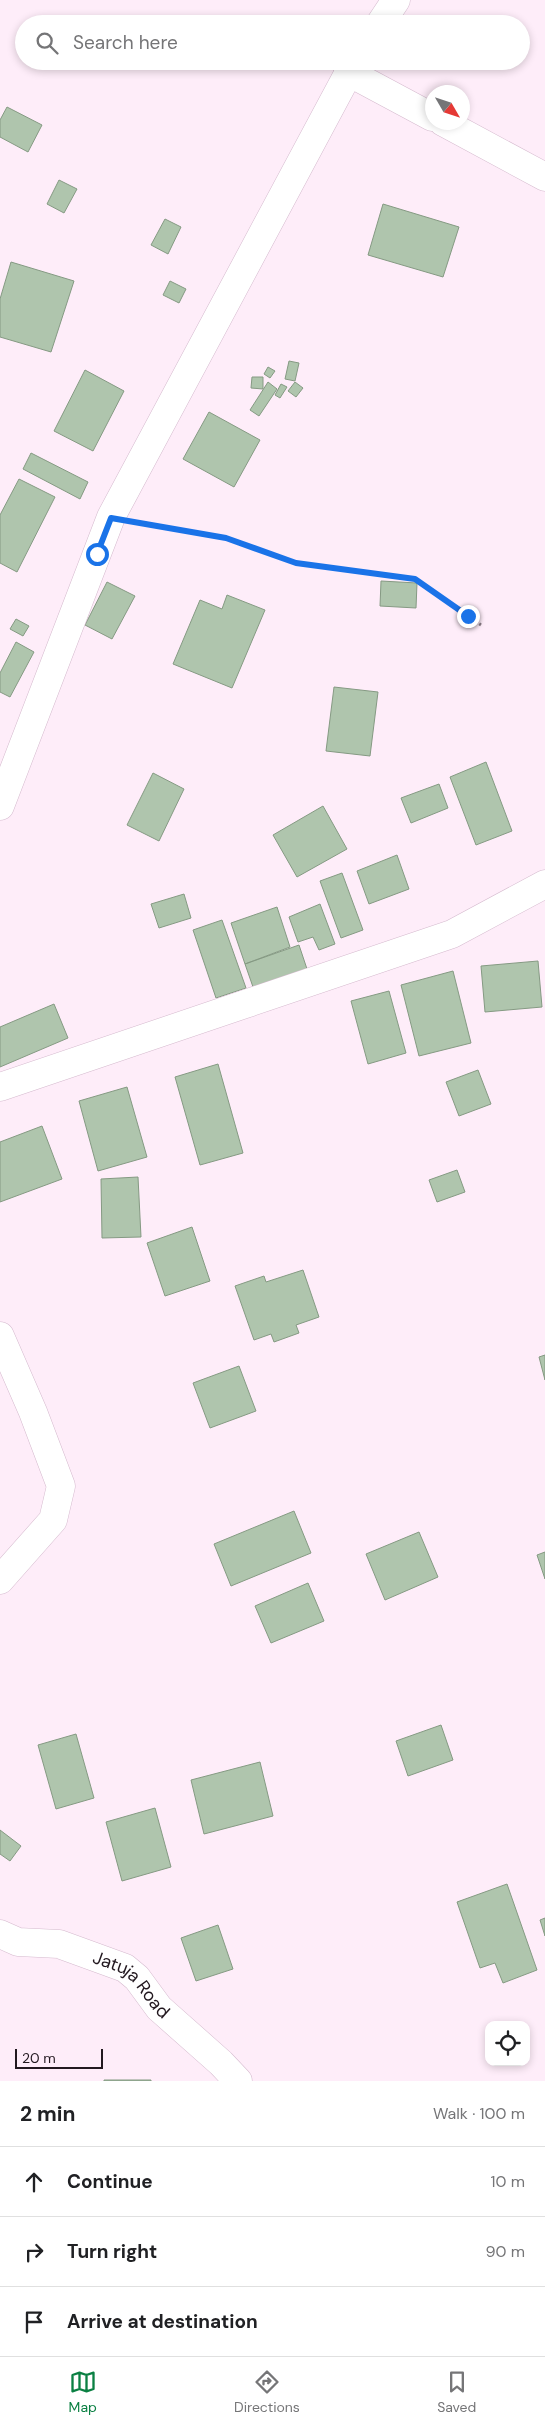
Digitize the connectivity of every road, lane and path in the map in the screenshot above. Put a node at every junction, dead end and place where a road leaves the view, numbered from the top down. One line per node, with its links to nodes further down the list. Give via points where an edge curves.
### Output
1 (396, 0): 2 (street)
2 (386, 15)
3 (350, 70): 8 (street)
4 (358, 70): 5 (street)
5 (425, 113)
6 (458, 130): 7 (street)
7 (545, 177)
8 (111, 518): 9 (path, via 226,538 296,563 415,579); 10 (street)
9 (481, 625)
10 (0, 806)
11 (545, 884): 12 (street, via 452,934)
12 (0, 1087)
13 (0, 1336): 14 (street, via 61,1486 53,1520)
14 (0, 1580)
15 (0, 1934): 16 (street, Jatuja Road, via 18,1942 59,1944 125,1968 159,2008)
16 (238, 2081)

